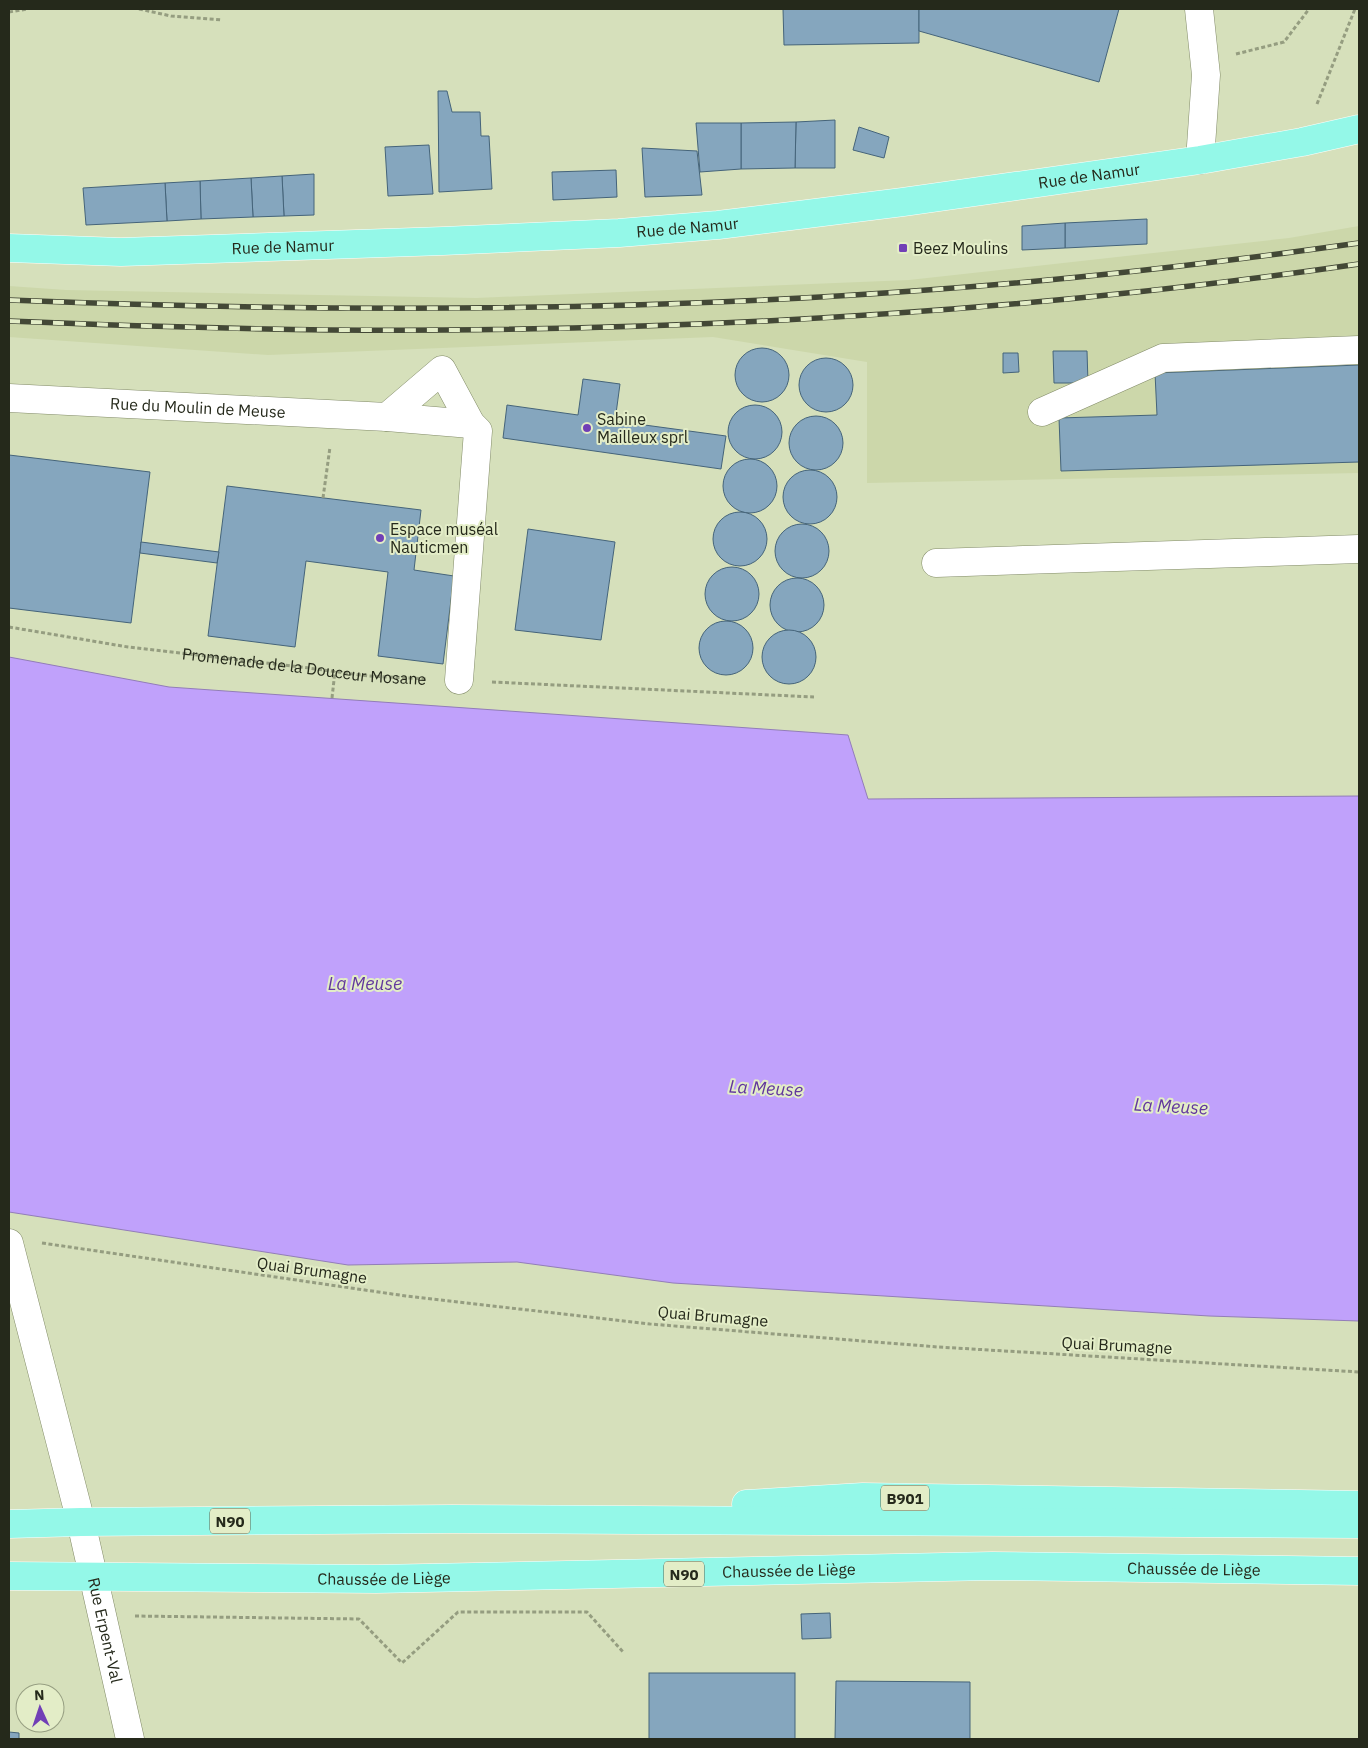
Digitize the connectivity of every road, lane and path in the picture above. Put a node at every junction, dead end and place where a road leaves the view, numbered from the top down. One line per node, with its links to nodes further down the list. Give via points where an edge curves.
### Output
1 (28, 9): 6 (path)
2 (139, 9): 7 (path, via 171,16)
3 (1199, 9): 8 (street)
4 (1308, 9): 8 (path, via 1284,42)
5 (1355, 9): 10 (path)
6 (9, 12)
7 (222, 20)
8 (1206, 62): 11 (street)
9 (1359, 129): 10 (main road, Rue de Namur)
10 (1302, 142): 11 (main road, Rue de Namur)
11 (1200, 160): 12 (main road, Rue de Namur, via 903,202 718,225 619,233 121,252)
12 (9, 248)
13 (1359, 350): 15 (street, via 1163,358)
14 (9, 398): 16 (street, Rue du Moulin de Meuse)
15 (1042, 412)
16 (387, 417): 17 (street, Rue du Moulin de Meuse); 17 (street, via 442,370)
17 (471, 424): 24 (street, via 478,431)
18 (329, 460): 19 (path)
19 (324, 498)
20 (1359, 549): 21 (street)
21 (936, 563)
22 (9, 627): 23 (path, Promenade de la Douceur Mosane, via 128,647)
23 (335, 671): 24 (path, Promenade de la Douceur Mosane, via 368,676); 26 (path)
24 (459, 680): 25 (path, Promenade de la Douceur Mosane)
25 (814, 697)
26 (332, 698)
27 (9, 1243): 32 (street, Rue Erpent-Val)
28 (69, 1247): 29 (path, Quai Brumagne, via 406,1296 650,1324 938,1347)
29 (1359, 1372)
30 (1359, 1505): 31 (main road, B901, via 864,1497)
31 (452, 1520): 32 (main road, N90); 34 (main road, N90)
32 (81, 1522): 33 (main road, N90); 37 (street, Rue Erpent-Val)
33 (9, 1524)
34 (1359, 1524)
35 (1359, 1571): 37 (main road, Chaussée de Liège / N90, via 992,1566 376,1579)
36 (9, 1576): 37 (main road, Chaussée de Liège / N90)
37 (93, 1577): 38 (street, Rue Erpent-Val)
38 (102, 1616): 39 (path, via 359,1619 402,1663 458,1612 587,1612); 40 (street, Rue Erpent-Val)
39 (624, 1653)
40 (130, 1739)

